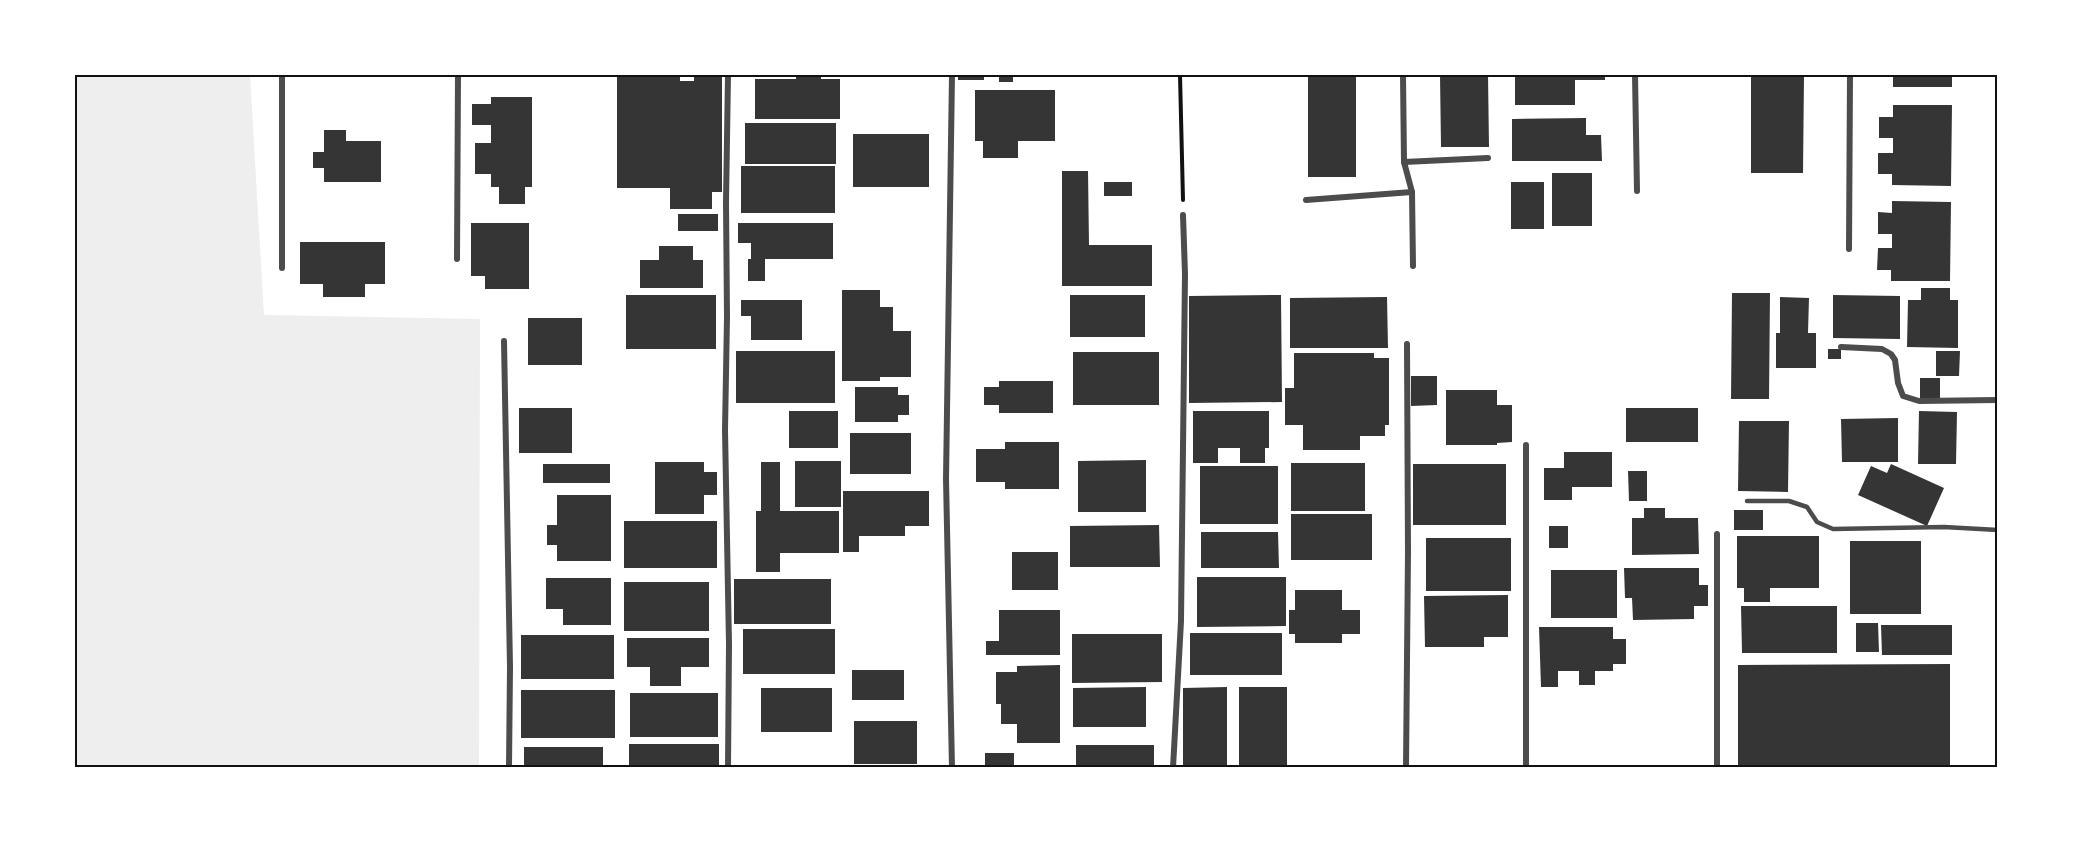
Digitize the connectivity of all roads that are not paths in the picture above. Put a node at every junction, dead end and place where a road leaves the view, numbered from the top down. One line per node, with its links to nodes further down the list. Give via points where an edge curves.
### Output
1 (282, 75): 17 (street)
2 (458, 75): 15 (street)
3 (728, 75): 27 (street)
4 (952, 75): 28 (street, via 946,479)
5 (1403, 75): 9 (street)
6 (1635, 75): 10 (street)
7 (1850, 75): 14 (street)
8 (1488, 158): 9 (street)
9 (1404, 162): 11 (street)
10 (1637, 191)
11 (1412, 192): 12 (street); 16 (street)
12 (1306, 200)
13 (1184, 215): 29 (street, via 1181,621)
14 (1850, 249)
15 (457, 259)
16 (1413, 266)
17 (282, 268)
18 (504, 341): 26 (street)
19 (1407, 344): 30 (street)
20 (1841, 346): 21 (street, via 1882,349 1891,354 1903,396 1919,401)
21 (1998, 400)
22 (1526, 445): 31 (street)
23 (1747, 501): 24 (lane, via 1789,501 1807,507 1816,522 1833,529)
24 (1998, 530)
25 (1717, 534): 32 (street)
26 (509, 768)
27 (728, 768)
28 (952, 768)
29 (1173, 768)
30 (1406, 768)
31 (1526, 768)
32 (1718, 768)

